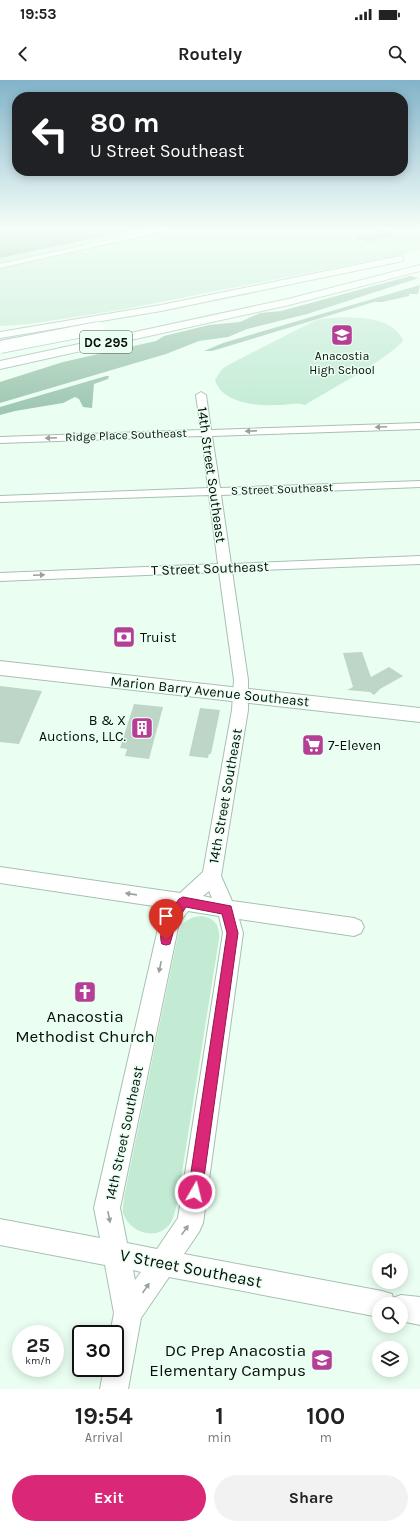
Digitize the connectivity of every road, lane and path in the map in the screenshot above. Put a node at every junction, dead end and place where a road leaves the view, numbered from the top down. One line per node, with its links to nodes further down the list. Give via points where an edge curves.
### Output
1 (252, 290): 6 (highway, via 75,324)
2 (281, 290): 7 (highway, DC 295, bridge)
3 (313, 290): 7 (highway, via 126,332 64,342)
4 (335, 290): 5 (highway, DC 295)
5 (212, 319): 8 (highway, DC 295); 9 (highway)
6 (0, 334)
7 (0, 347)
8 (0, 365)
9 (3, 377)
10 (201, 395): 12 (street, 14th Street Southeast)
11 (420, 426): 12 (street, Ridge Place Southeast, one-way to 12)
12 (206, 433): 13 (street, Ridge Place Southeast, one-way to 13); 15 (street, 14th Street Southeast)
13 (0, 440)
14 (420, 484): 15 (street, S Street Southeast)
15 (214, 491): 16 (street, S Street Southeast); 18 (street, 14th Street Southeast)
16 (0, 499)
17 (420, 560): 18 (street, T Street Southeast)
18 (226, 567): 19 (street, T Street Southeast, one-way to 18); 21 (street, 14th Street Southeast)
19 (0, 577)
20 (0, 668): 21 (main road, Marion Barry Avenue Southeast)
21 (241, 694): 22 (main road, Marion Barry Avenue Southeast); 24 (street, 14th Street Southeast)
22 (417, 710)
23 (0, 875): 25 (street, one-way to 23)
24 (212, 876): 25 (street, 14th Street Southeast); 26 (street)
25 (183, 902): 26 (street); 29 (street, 14th Street Southeast, one-way to 29, via 170,920 107,1208)
26 (227, 910): 27 (street); 30 (street, one-way to 26, via 190,1223 233,933)
27 (354, 927)
28 (0, 1232): 29 (street, V Street Southeast)
29 (116, 1254): 30 (street, V Street Southeast); 34 (street, 14th Street Southeast)
30 (163, 1262): 31 (street, V Street Southeast); 34 (street, one-way to 30)
31 (372, 1302)
32 (408, 1309): 33 (street)
33 (420, 1311)
34 (128, 1313): 35 (street, 14th Street Southeast)
35 (114, 1389)

